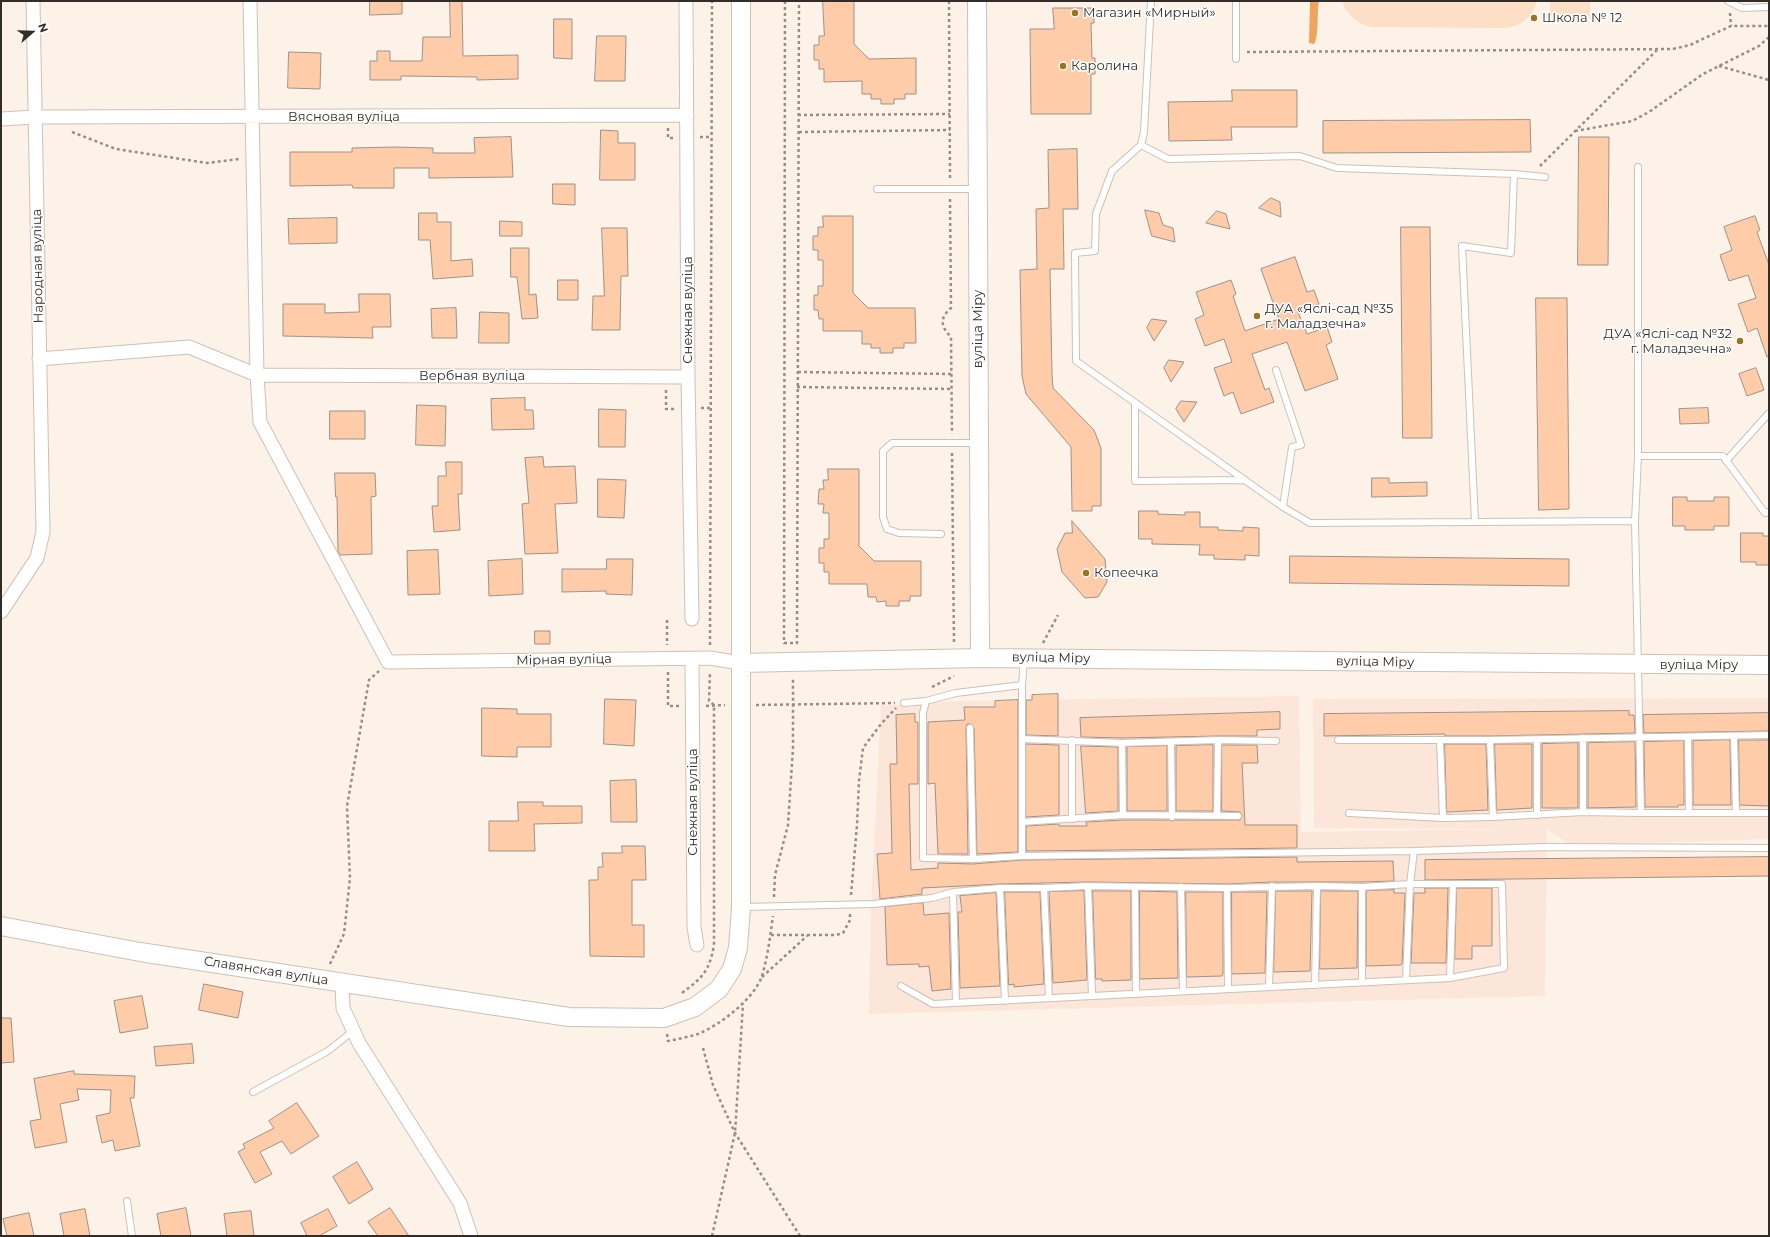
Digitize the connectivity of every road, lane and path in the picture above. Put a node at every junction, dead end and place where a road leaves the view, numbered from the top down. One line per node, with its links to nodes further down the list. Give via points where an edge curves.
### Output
1 (33, 1): 24 (street, Народная вуліца)
2 (250, 1): 25 (street)
3 (686, 1): 22 (street, Снежная вуліца)
4 (712, 1): 66 (path)
5 (741, 1): 72 (street)
6 (785, 1): 64 (path, via 784,644)
7 (799, 1): 23 (path)
8 (949, 1): 21 (path)
9 (977, 1): 37 (street, вуліца Міру)
10 (1150, 1): 31 (lane, via 1144,132)
11 (1236, 1): 17 (lane)
12 (1728, 1): 13 (lane, via 1742,8)
13 (1769, 7)
14 (1769, 26): 16 (path, via 1730,26 1682,48)
15 (1769, 37): 19 (path, via 1759,46)
16 (1658, 49): 17 (path); 29 (path)
17 (1236, 52): 18 (lane)
18 (1236, 59)
19 (1719, 66): 20 (path); 29 (path, via 1632,121)
20 (1769, 80)
21 (950, 114): 23 (path); 28 (path)
22 (687, 115): 25 (street, Вясновая вуліца); 45 (street, Снежная вуліца)
23 (798, 115): 30 (path)
24 (35, 117): 25 (street, Вясновая вуліца); 26 (street, Вясновая вуліца); 40 (street, Народная вуліца)
25 (253, 118): 32 (street)
26 (1, 119)
27 (64, 129): 32 (path, via 116,149 200,162)
28 (950, 130): 30 (path); 39 (path)
29 (1575, 131): 35 (path)
30 (798, 132): 42 (path)
31 (1141, 145): 34 (lane, via 1168,160 1300,156 1337,168); 48 (lane, via 1112,171 1096,214 1095,251 1075,253 1076,361)
32 (253, 157): 44 (street)
33 (1638, 167): 52 (lane)
34 (1514, 174): 35 (lane); 58 (lane, via 1511,253 1462,246)
35 (1530, 175): 36 (lane)
36 (1545, 177)
37 (978, 188): 39 (lane); 51 (street, вуліца Міру)
38 (877, 189): 39 (lane)
39 (950, 189): 43 (path, via 951,308 945,313 942,322 944,330 952,337)
40 (40, 358): 44 (street, via 189,347); 60 (street, Народная вуліца, via 43,532 37,558)
41 (1276, 370): 55 (lane, via 1301,445 1292,447)
42 (798, 372): 43 (path); 46 (path)
43 (952, 374): 47 (path)
44 (257, 375): 45 (street, Вербная вуліца); 70 (street, via 260,422)
45 (688, 377): 62 (street, Снежная вуліца)
46 (798, 387): 47 (path); 64 (path, via 797,643)
47 (952, 389): 50 (path)
48 (1135, 403): 54 (lane); 54 (lane, via 1135,481)
49 (1769, 414): 53 (lane)
50 (952, 443): 51 (lane); 59 (lane, via 892,443 883,451 883,517 887,528 899,533); 76 (path)
51 (978, 443): 67 (street, вуліца Міру)
52 (1638, 456): 53 (lane, via 1723,456); 57 (lane)
53 (1726, 461): 56 (lane, via 1765,513)
54 (1245, 480): 55 (lane)
55 (1283, 507): 58 (lane, via 1310,523)
56 (1769, 512)
57 (1636, 521): 58 (lane); 73 (lane)
58 (1475, 522)
59 (940, 534)
60 (1, 612)
61 (1058, 615): 68 (path)
62 (692, 619)
63 (667, 620): 65 (path)
64 (793, 643): 71 (path)
65 (667, 652)
66 (710, 658): 69 (street, Мірная вуліца); 72 (street, Мірная вуліца); 82 (path, via 709,701)
67 (980, 658): 68 (street, вуліца Міру); 76 (street, вуліца Міру)
68 (1030, 658): 73 (street, вуліца Міру); 78 (lane)
69 (692, 659): 70 (street, Мірная вуліца); 85 (street, Снежная вуліца)
70 (388, 662): 142 (path, via 368,680 348,806 350,878 344,934)
71 (793, 662): 72 (street, вуліца Міру); 76 (street, вуліца Міру); 84 (path)
72 (740, 663): 83 (street)
73 (1638, 664): 74 (street, вуліца Міру); 88 (lane)
74 (1769, 665)
75 (668, 667): 85 (path, via 668,706)
76 (954, 667): 77 (path); 79 (path)
77 (962, 676)
78 (1022, 685): 80 (lane, via 956,693); 92 (lane)
79 (929, 688)
80 (926, 701): 81 (lane); 120 (lane, via 923,713 923,858)
81 (904, 703): 84 (path); 133 (path, via 894,709 864,748 859,780)
82 (714, 705): 83 (path); 85 (path)
83 (740, 705): 84 (path); 134 (street)
84 (793, 705): 135 (path, via 788,825 775,875)
85 (692, 706): 139 (street, Снежная вуліца, via 694,927)
86 (970, 728): 120 (lane)
87 (1769, 735): 89 (lane)
88 (1640, 736): 90 (lane); 91 (lane); 103 (lane)
89 (1734, 737): 91 (lane); 106 (lane)
90 (1583, 738): 97 (lane); 102 (lane)
91 (1688, 738): 104 (lane)
92 (1022, 739): 93 (lane); 116 (lane)
93 (1072, 740): 101 (lane); 115 (lane)
94 (1218, 740): 98 (lane); 100 (lane); 109 (lane)
95 (1338, 740): 99 (lane)
96 (1490, 740): 97 (lane); 99 (lane); 113 (lane)
97 (1537, 740): 110 (lane)
98 (1276, 741)
99 (1440, 741): 114 (lane)
100 (1171, 742): 101 (lane); 112 (lane)
101 (1122, 743): 108 (lane)
102 (1583, 812): 103 (lane); 110 (lane)
103 (1640, 812): 104 (lane)
104 (1689, 812): 106 (lane)
105 (1349, 813): 114 (lane)
106 (1736, 813): 107 (lane)
107 (1769, 813)
108 (1123, 815): 112 (lane); 115 (lane)
109 (1217, 815): 111 (lane); 112 (lane)
110 (1537, 815): 113 (lane)
111 (1238, 816)
112 (1172, 817)
113 (1492, 817): 114 (lane)
114 (1443, 818)
115 (1072, 819): 116 (lane)
116 (1022, 822): 119 (lane)
117 (1769, 848): 118 (lane, via 1546,847)
118 (1414, 850): 119 (lane); 121 (lane)
119 (1022, 856): 120 (lane)
120 (973, 859)
121 (1410, 884): 122 (lane); 128 (lane); 143 (lane)
122 (1453, 884): 141 (lane); 141 (lane, via 1502,884 1504,968)
123 (1088, 886): 126 (lane); 130 (lane); 152 (lane)
124 (1272, 886): 125 (lane); 131 (lane); 148 (lane)
125 (1317, 886): 128 (lane); 146 (lane)
126 (1135, 887): 127 (lane); 151 (lane)
127 (1181, 887): 131 (lane); 150 (lane)
128 (1362, 887): 144 (lane)
129 (1000, 888): 130 (lane); 132 (lane); 154 (lane)
130 (1044, 888): 153 (lane)
131 (1227, 888): 149 (lane)
132 (953, 892): 133 (lane, via 932,898); 155 (lane)
133 (851, 905): 135 (lane); 138 (path, via 850,920 843,933)
134 (741, 907): 135 (lane); 145 (street, via 736,955 732,969 719,989 695,1007 664,1018 569,1017)
135 (774, 907): 137 (path)
136 (1, 926): 142 (street, Славянская вуліца, via 140,952)
137 (770, 935): 138 (path); 140 (path)
138 (807, 935): 140 (path)
139 (697, 945)
140 (761, 977): 156 (path)
141 (1450, 978): 143 (lane)
142 (322, 980): 145 (street, Славянская вуліца)
143 (1406, 980): 144 (lane)
144 (1362, 982): 146 (lane)
145 (342, 983): 157 (street, Славянская вуліца, via 343,1008)
146 (1315, 985): 148 (lane)
147 (901, 986): 155 (lane, via 933,1004)
148 (1270, 987): 149 (lane)
149 (1228, 989): 150 (lane)
150 (1183, 992): 151 (lane)
151 (1136, 994): 152 (lane)
152 (1092, 996): 153 (lane)
153 (1049, 998): 154 (lane)
154 (1005, 1001): 155 (lane)
155 (956, 1003)
156 (743, 1004): 158 (path, via 725,1019 698,1034); 161 (path)
157 (353, 1031): 160 (lane, via 328,1051); 164 (street, Славянская вуліца, via 460,1203)
158 (668, 1041)
159 (703, 1048): 161 (path, via 713,1085)
160 (253, 1092)
161 (735, 1133): 165 (path); 166 (path)
162 (127, 1201): 163 (lane)
163 (132, 1236)
164 (471, 1236)
165 (712, 1236)
166 (800, 1236)

